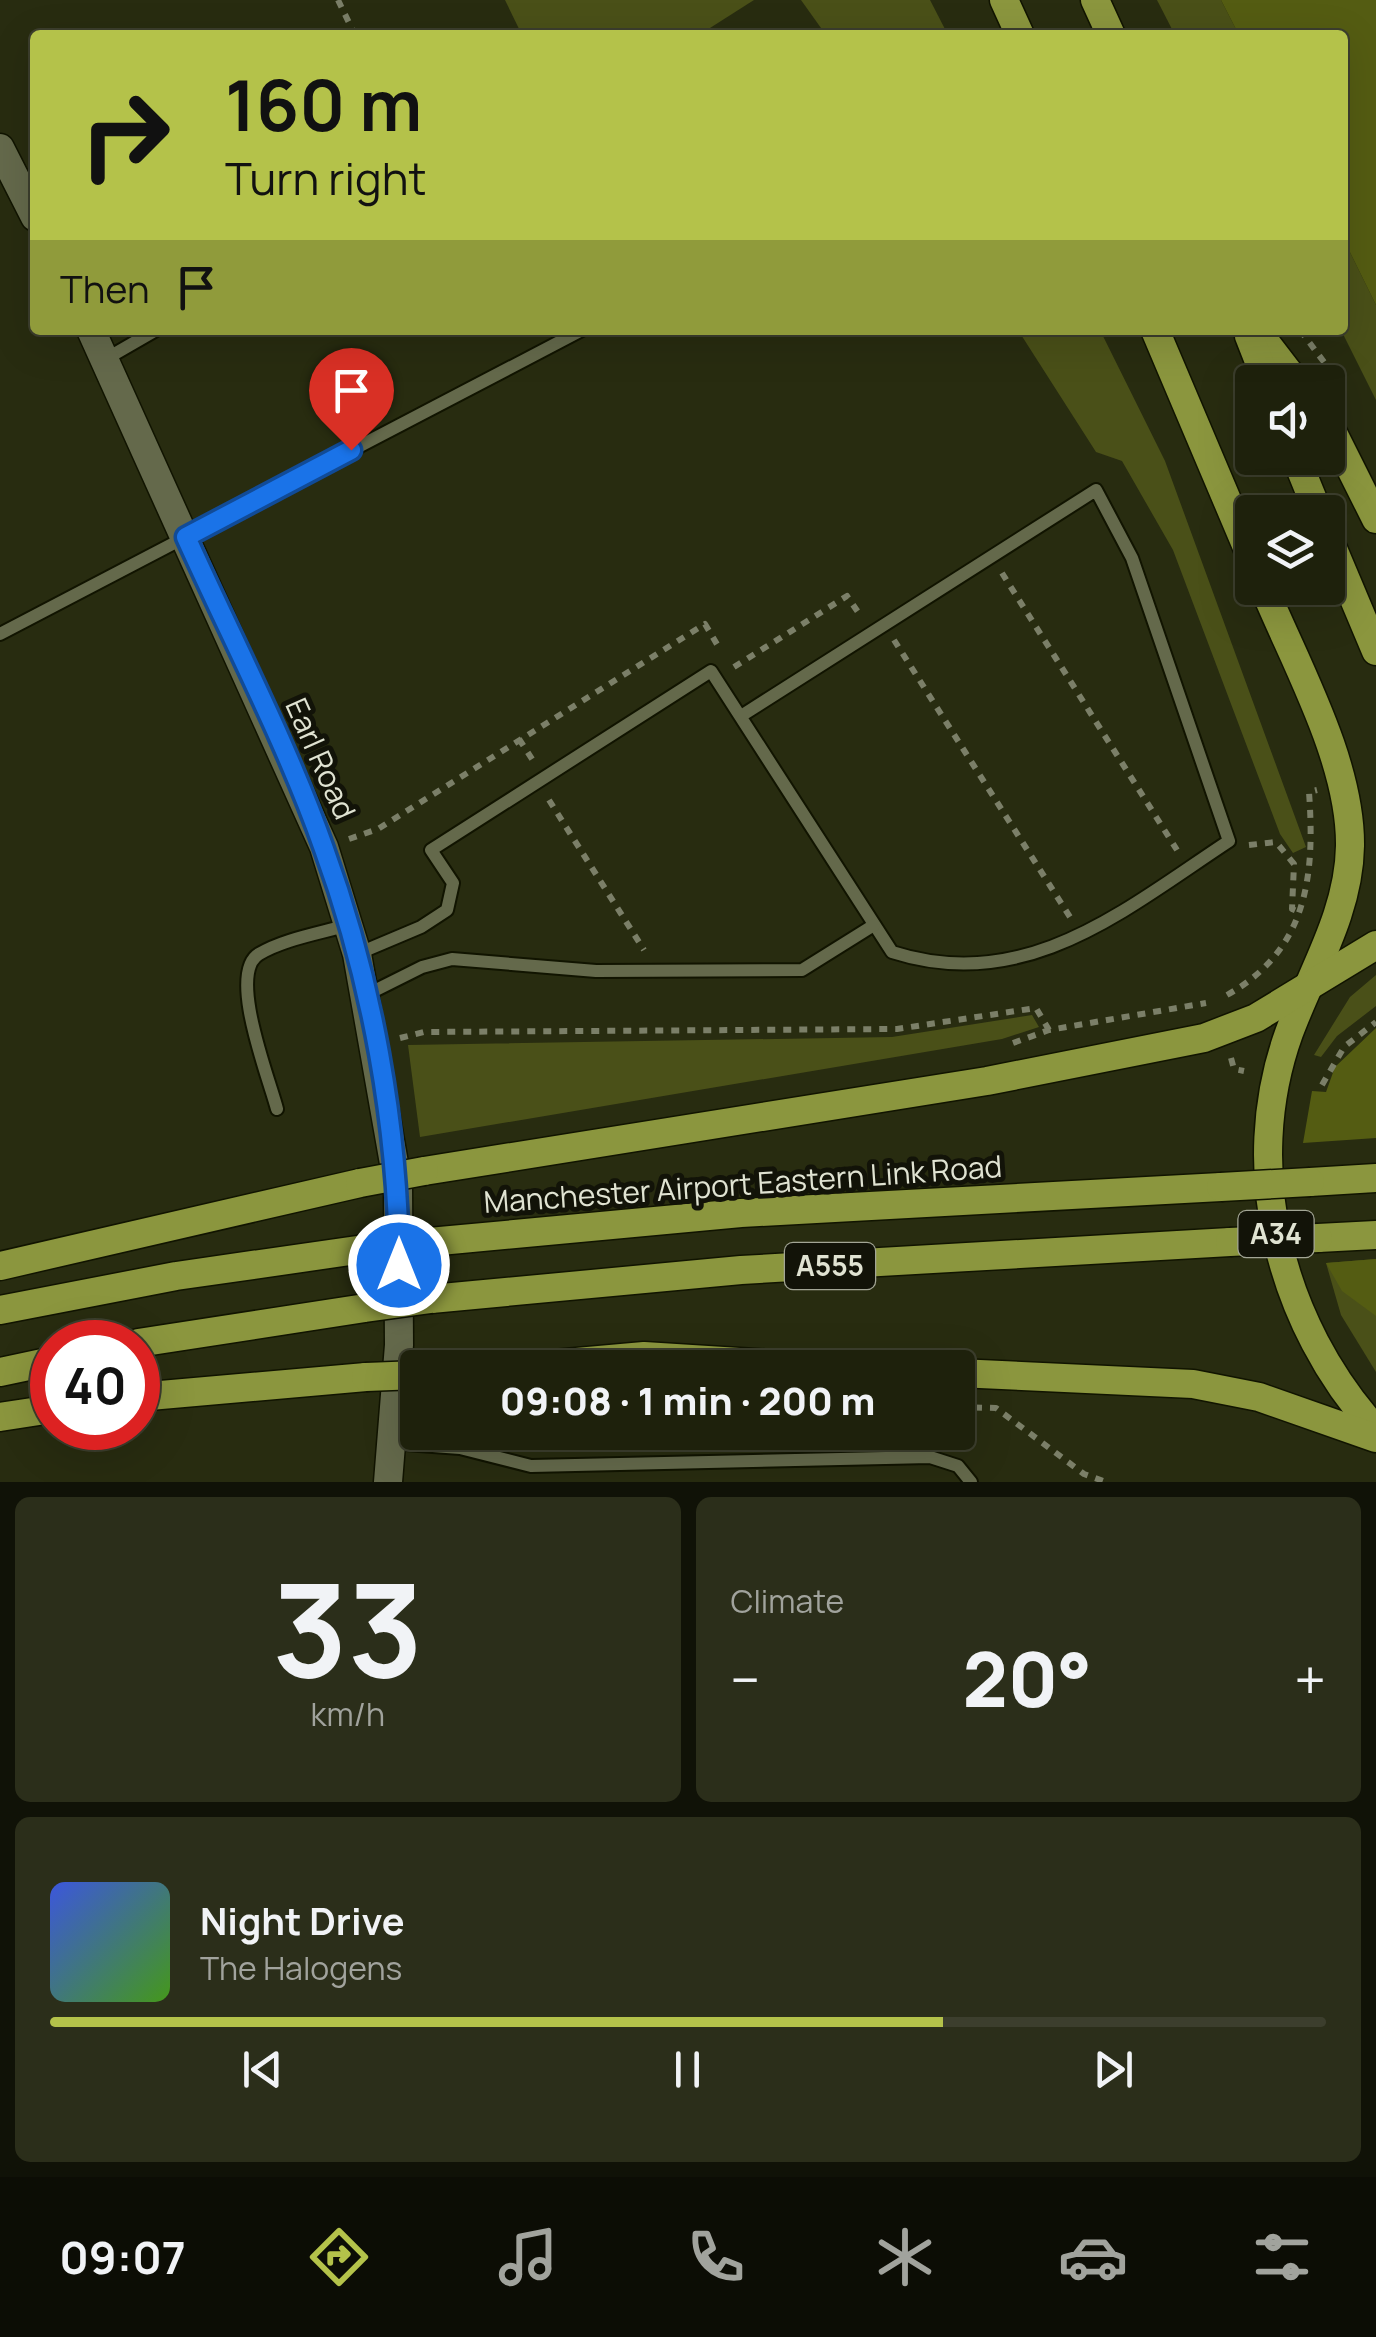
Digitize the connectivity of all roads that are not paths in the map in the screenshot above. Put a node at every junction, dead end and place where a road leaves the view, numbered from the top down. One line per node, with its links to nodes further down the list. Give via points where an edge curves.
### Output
1 (1004, 0): 3 (highway)
2 (1095, 0): 4 (highway)
3 (1018, 30)
4 (1109, 30)
5 (0, 148): 6 (street)
6 (30, 206)
7 (92, 335): 13 (street, Earl Road)
8 (147, 335): 13 (lane)
9 (572, 335): 19 (lane)
10 (1157, 335): 17 (highway)
11 (1248, 335): 14 (highway)
12 (1260, 335): 15 (highway)
13 (104, 360): 19 (street, Earl Road)
14 (1260, 365)
15 (1283, 365)
16 (1345, 457): 18 (highway)
17 (1235, 519)
18 (1376, 520)
19 (186, 537): 22 (lane); 25 (street, Earl Road, via 324,847)
20 (1345, 577): 23 (highway)
21 (1271, 605): 29 (highway, A34, via 1344,784 1348,819 1347,882)
22 (0, 634)
23 (1376, 651)
24 (741, 716): 26 (lane); 26 (lane, via 1096,490 1132,558 1230,842 1082,936 1005,961 919,961 892,952); 28 (lane, via 712,670 431,850 452,884 451,902 440,917)
25 (348, 925): 28 (street, Earl Road); 31 (lane, via 257,954 247,968 245,991)
26 (874, 926): 30 (lane, via 802,970 530,968 452,959)
27 (1376, 946): 29 (highway)
28 (357, 954): 30 (street, Earl Road)
29 (1306, 991): 34 (highway, bridge, via 1204,1038 987,1081 360,1183); 44 (highway, A34, via 1273,1099 1268,1180 1274,1225 1302,1318 1342,1389)
30 (366, 994): 46 (street, Earl Road, via 398,1186)
31 (277, 1108)
32 (1376, 1178): 35 (highway, Manchester Airport Eastern Link Road / A555, bridge, via 741,1214 429,1242 176,1276)
33 (1376, 1235): 36 (highway, A555, bridge, via 740,1270 431,1299)
34 (0, 1266)
35 (0, 1310)
36 (160, 1341)
37 (30, 1366): 38 (highway)
38 (0, 1372)
39 (975, 1374): 45 (highway, via 1193,1384 1258,1396)
40 (400, 1375): 41 (highway, bridge)
41 (160, 1395)
42 (30, 1413): 43 (highway)
43 (0, 1418)
44 (1376, 1430)
45 (1376, 1438)
46 (392, 1443): 47 (street, Earl Road); 48 (lane, via 460,1448 531,1466 930,1457 958,1466)
47 (388, 1482)
48 (970, 1482)

